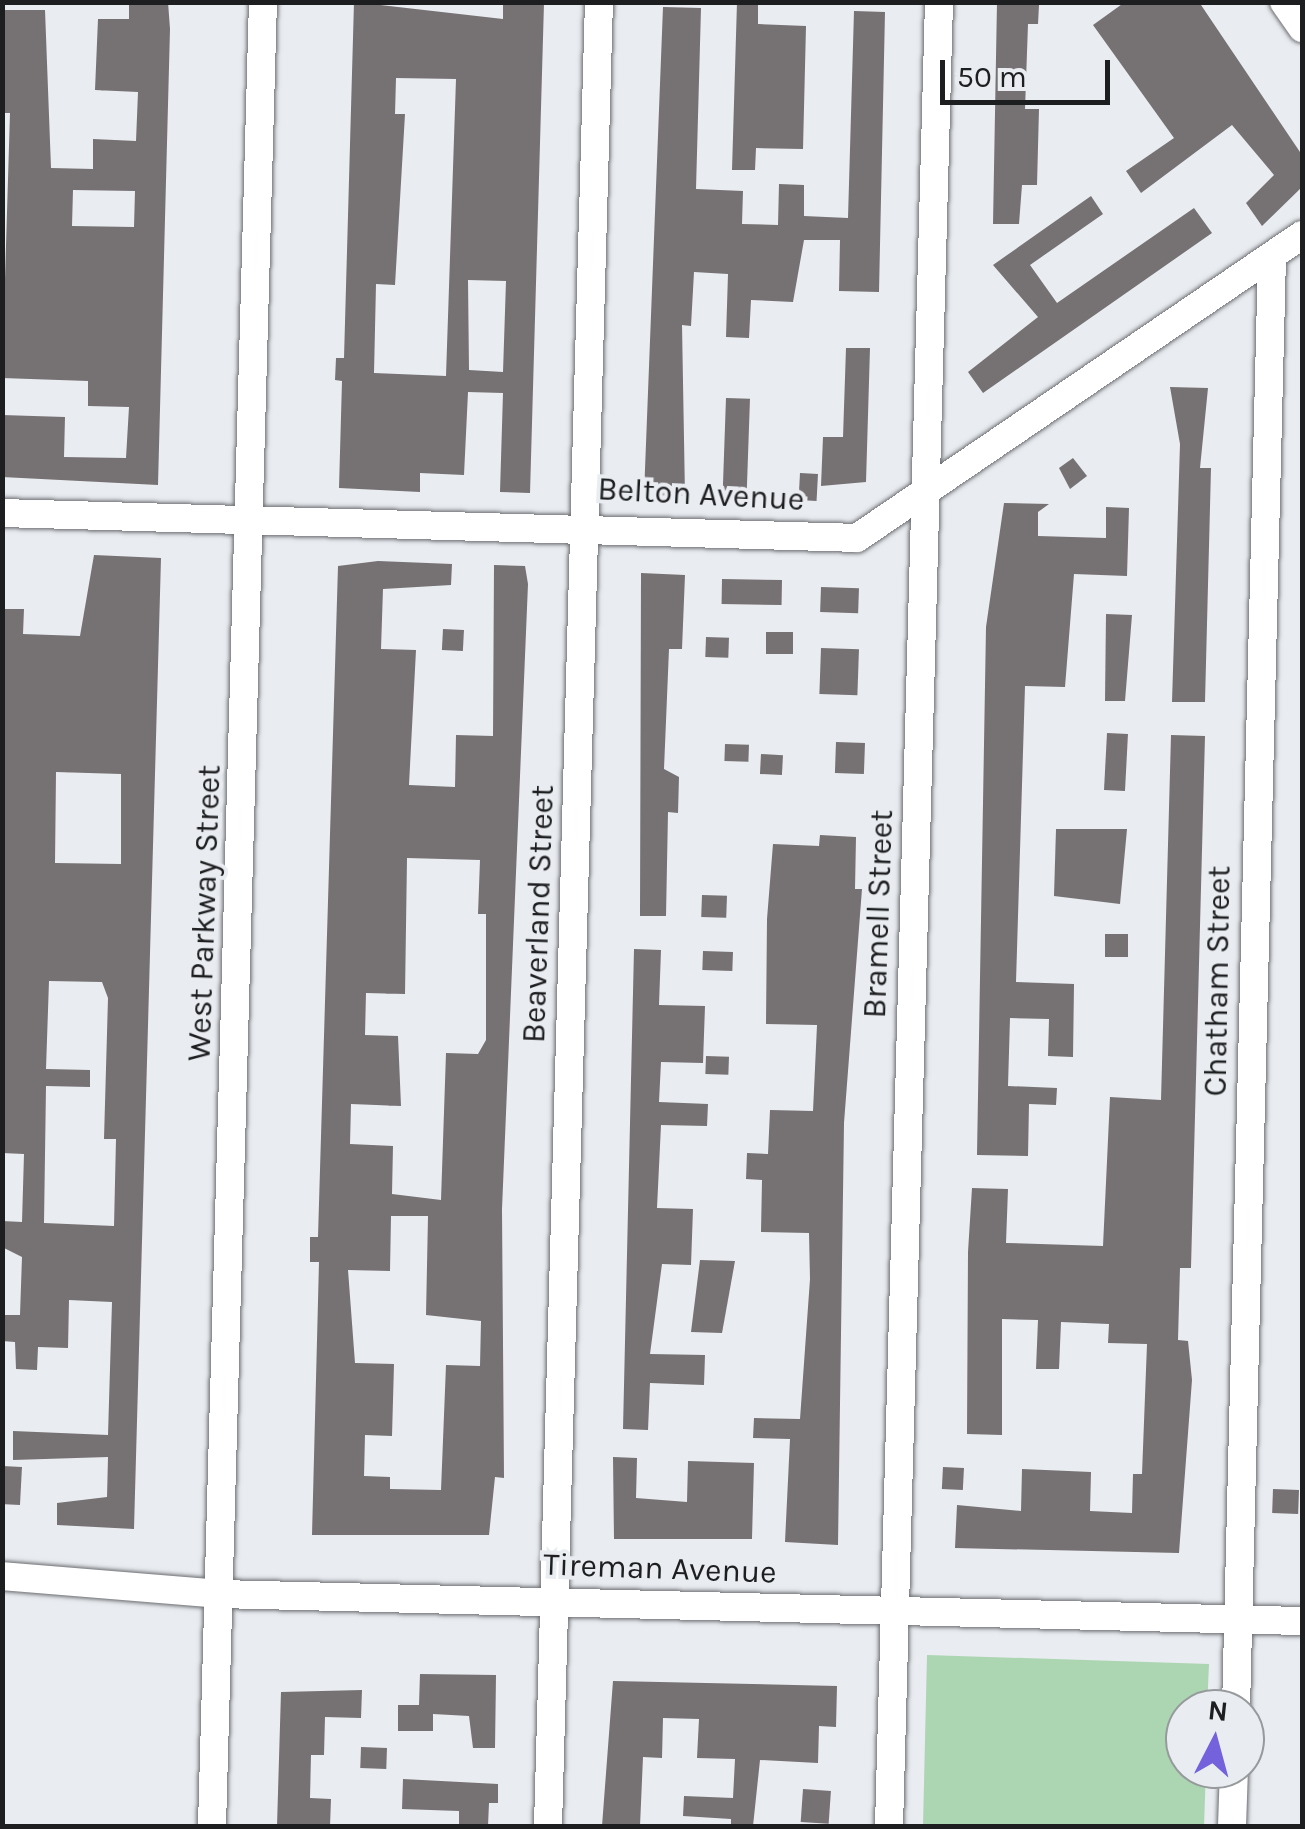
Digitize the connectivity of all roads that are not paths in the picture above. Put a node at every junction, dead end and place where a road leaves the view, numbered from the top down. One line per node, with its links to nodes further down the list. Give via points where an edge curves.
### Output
1 (264, 2): 10 (street, West Parkway Street)
2 (598, 2): 11 (street, Beaverland Street)
3 (939, 2): 8 (street, Bramell Street)
4 (1284, 2): 5 (street)
5 (1302, 28)
6 (1302, 234): 7 (street, Belton Avenue)
7 (1272, 256): 8 (street, Belton Avenue); 16 (street, Chatham Street)
8 (926, 497): 11 (street, Belton Avenue, via 857,538); 15 (street, Bramell Street)
9 (2, 513): 10 (street, Belton Avenue)
10 (253, 517): 11 (street, Belton Avenue); 13 (street, West Parkway Street)
11 (584, 524): 14 (street, Beaverland Street)
12 (9, 1577): 13 (street, Tireman Avenue)
13 (219, 1594): 14 (street, Tireman Avenue); 20 (street, West Parkway Street)
14 (555, 1600): 15 (street, Tireman Avenue); 21 (street, Beaverland Street)
15 (895, 1613): 16 (street, Tireman Avenue); 22 (street, Bramell Street)
16 (1238, 1618): 17 (street, Tireman Avenue); 18 (street, Chatham Street)
17 (1302, 1621)
18 (1236, 1689)
19 (1233, 1789): 23 (street)
20 (212, 1826)
21 (548, 1826)
22 (889, 1826)
23 (1232, 1826)

